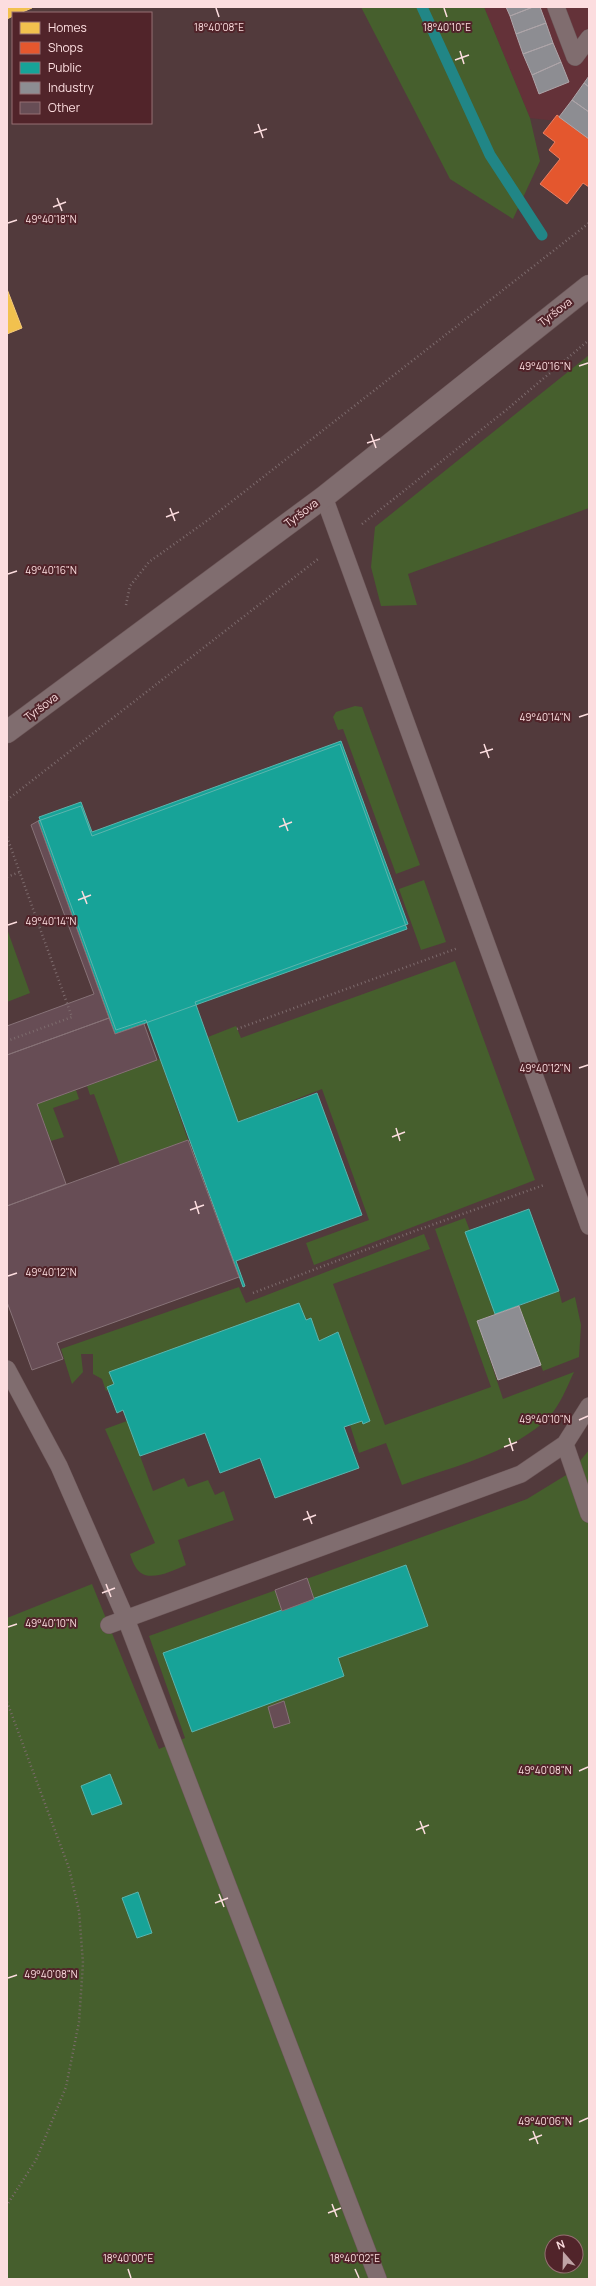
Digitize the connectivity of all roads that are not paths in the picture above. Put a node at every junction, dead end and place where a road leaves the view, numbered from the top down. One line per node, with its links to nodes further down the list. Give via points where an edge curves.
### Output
1 (556, 7): 2 (lane, via 575,57)
2 (589, 38)
3 (589, 286): 4 (street, Tyršova)
4 (324, 496): 5 (street, Tyršova); 6 (lane)
5 (7, 732)
6 (589, 1226)
7 (7, 1369): 11 (lane, via 59,1466)
8 (589, 1406): 9 (lane)
9 (565, 1444): 10 (lane); 11 (lane, via 521,1474)
10 (589, 1514)
11 (126, 1619): 12 (lane); 13 (lane)
12 (109, 1625)
13 (378, 2279)

